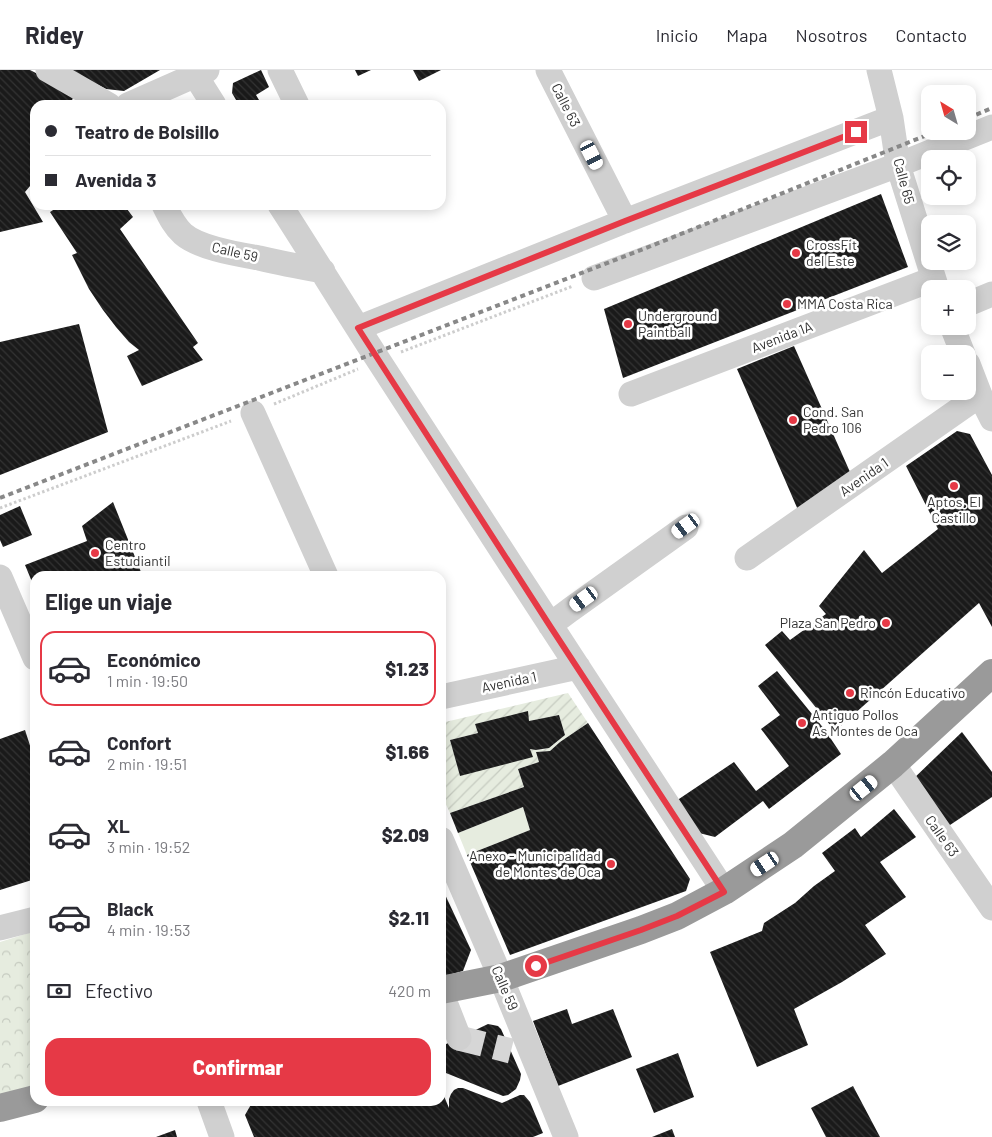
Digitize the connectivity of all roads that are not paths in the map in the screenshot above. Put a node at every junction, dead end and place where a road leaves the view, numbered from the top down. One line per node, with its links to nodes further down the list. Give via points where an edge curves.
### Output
1 (48, 70): 6 (street)
2 (280, 70): 9 (street)
3 (548, 70): 15 (street, Calle 63)
4 (879, 70): 10 (street, Calle 65)
5 (198, 72): 7 (street); 8 (street)
6 (101, 100)
7 (139, 100)
8 (212, 100)
9 (295, 100)
10 (891, 118): 12 (street, Calle 65); 15 (street)
11 (992, 127): 12 (street)
12 (898, 165): 17 (street); 18 (street, Calle 65)
13 (166, 210): 16 (street, Calle 59, via 182,233 201,244)
14 (283, 210): 16 (street)
15 (625, 221): 22 (street)
16 (323, 271): 22 (street)
17 (594, 278)
18 (934, 280)
19 (921, 289): 24 (street, Avenida 1A)
20 (992, 294): 21 (street)
21 (976, 301)
22 (358, 328): 32 (street)
23 (976, 385): 25 (street)
24 (631, 394)
25 (980, 395): 27 (street); 29 (street, Avenida 1)
26 (253, 413): 30 (street)
27 (992, 419)
28 (686, 526): 32 (street)
29 (748, 558)
30 (324, 571)
31 (0, 577): 33 (street)
32 (550, 626): 34 (street)
33 (30, 646)
34 (578, 667): 36 (street, Avenida 1); 39 (street)
35 (992, 673): 37 (highway)
36 (446, 696)
37 (892, 764): 39 (highway, via 793,845); 40 (street, Calle 63)
38 (446, 851): 43 (street, Calle 59)
39 (724, 892): 43 (highway, via 641,930)
40 (992, 908)
41 (30, 920): 42 (street)
42 (0, 928)
43 (501, 978): 44 (highway); 51 (street, Calle 59, via 520,1049)
44 (446, 990)
45 (446, 1004): 46 (street)
46 (459, 1038)
47 (30, 1100): 49 (highway)
48 (211, 1106): 50 (street)
49 (0, 1108)
50 (222, 1137)
51 (566, 1137)

